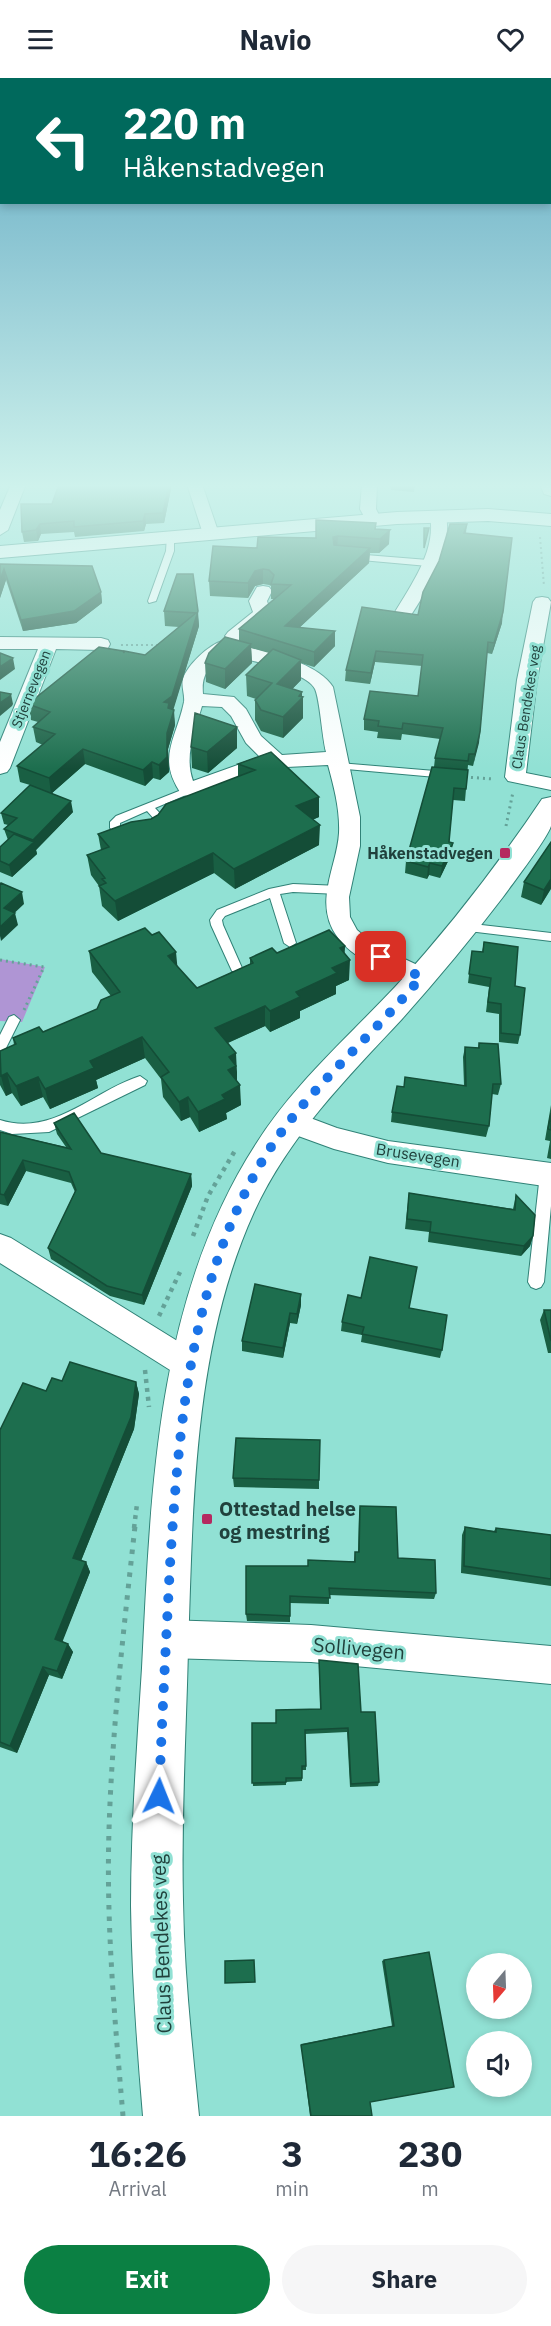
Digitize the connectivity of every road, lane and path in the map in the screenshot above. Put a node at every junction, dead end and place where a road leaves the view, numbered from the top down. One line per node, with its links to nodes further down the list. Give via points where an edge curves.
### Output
1 (160, 579): 5 (lane)
2 (421, 579): 7 (street)
3 (544, 579): 6 (path)
4 (263, 591): 12 (street, via 258,601 261,613)
5 (152, 601)
6 (542, 602): 20 (street, Claus Bendekes veg)
7 (401, 617)
8 (0, 643): 9 (street)
9 (50, 644): 10 (street); 18 (street, Stjernevegen)
10 (101, 644): 11 (path)
11 (160, 646)
12 (222, 647): 13 (street); 14 (street, via 192,680)
13 (268, 661): 15 (street); 17 (street, via 316,679 325,687)
14 (194, 700): 15 (street); 22 (street, via 179,758 182,780)
15 (227, 701): 16 (street, via 239,713 253,739)
16 (277, 761): 17 (street); 22 (street, via 264,762)
17 (338, 762): 19 (lane); 25 (street, via 350,837)
18 (0, 768)
19 (465, 777): 20 (path)
20 (505, 778): 21 (street)
21 (551, 784)
22 (189, 790): 24 (lane)
23 (551, 805): 27 (street, Claus Bendekes veg, via 512,865)
24 (148, 806): 24 (lane, via 120,818 114,828 123,835 157,830 162,821)
25 (340, 890): 26 (lane, via 293,888); 32 (street, via 338,913 348,936 370,952)
26 (273, 892): 29 (lane); 31 (lane, via 218,917 217,925)
27 (464, 927): 28 (lane); 32 (street, Claus Bendekes veg)
28 (551, 937)
29 (290, 944)
30 (0, 960): 33 (path, via 44,967 20,1020)
31 (236, 968)
32 (421, 977): 37 (street, Claus Bendekes veg)
33 (14, 1020): 35 (lane)
34 (20, 1043): 35 (lane)
35 (0, 1049)
36 (140, 1081): 38 (lane, via 49,1127 12,1129)
37 (290, 1121): 39 (street, Brusevegen, via 321,1134 388,1152); 42 (street, Claus Bendekes veg, via 264,1159 232,1221 208,1290)
38 (0, 1125)
39 (549, 1174): 41 (lane)
40 (0, 1247): 42 (street)
41 (536, 1282)
42 (189, 1365): 43 (street, Claus Bendekes veg, via 177,1460)
43 (166, 1639): 44 (street, Sollivegen, via 320,1644); 45 (street, Claus Bendekes veg, via 156,1874 158,1956)
44 (551, 1665)
45 (171, 2116)

